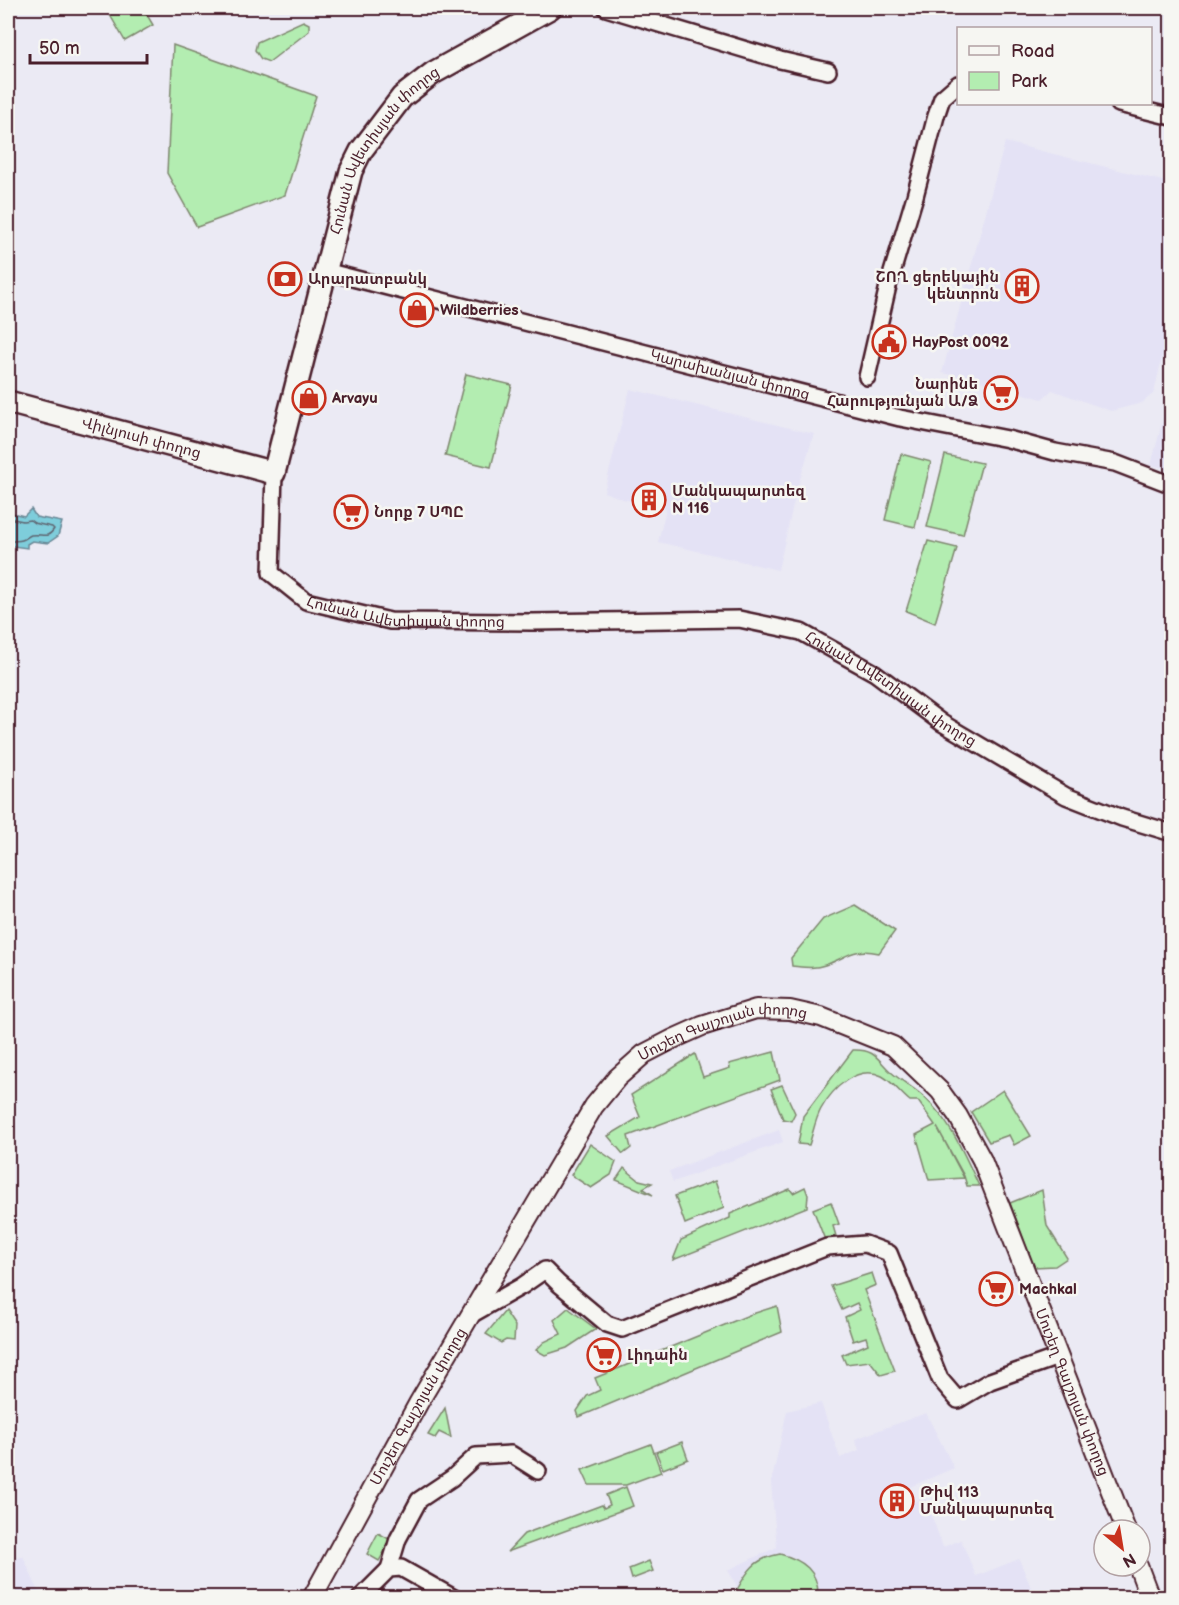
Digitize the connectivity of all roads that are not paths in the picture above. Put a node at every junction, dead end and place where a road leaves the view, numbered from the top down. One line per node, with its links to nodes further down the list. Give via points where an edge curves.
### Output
1 (550, 8): 7 (main road, Հունան Ավետիսյան փողոց, via 433,73 402,97 361,151 351,171)
2 (606, 8): 3 (street)
3 (828, 71)
4 (957, 85): 8 (street, via 942,98 936,116)
5 (1123, 105): 6 (street)
6 (1172, 117)
7 (324, 272): 10 (main road, Հունան Ավետիսյան փողոց); 11 (street, Կարախանյան փողոց, via 900,418 1115,463)
8 (867, 377)
9 (8, 402): 10 (main road, Վիլնյուսի փողոց)
10 (274, 473): 12 (street, Հունան Ավետիսյան փողոց, via 271,573 306,601 390,621 739,620 801,632 874,673 942,723 1066,796)
11 (1172, 485)
12 (1172, 833)
13 (469, 1316): 14 (street, via 545,1270 608,1324 622,1329 826,1247 864,1244 889,1253 940,1379 958,1400 990,1381); 14 (street, Մուշեղ Գալշոյան փողոց, via 581,1125 617,1078 644,1054 702,1026 756,1009 790,1010 821,1017 893,1046 940,1091 982,1160); 19 (street, Մուշեղ Գալշոյան փողոց)
14 (1058, 1357): 16 (street, Մուշեղ Գալշոյան փողոց)
15 (538, 1471): 17 (street, via 511,1454 476,1456 419,1500 398,1539)
16 (1121, 1518)
17 (389, 1569): 20 (street); 21 (street, via 400,1568)
18 (1142, 1578): 22 (street)
19 (312, 1598)
20 (360, 1598)
21 (454, 1598)
22 (1150, 1598)

